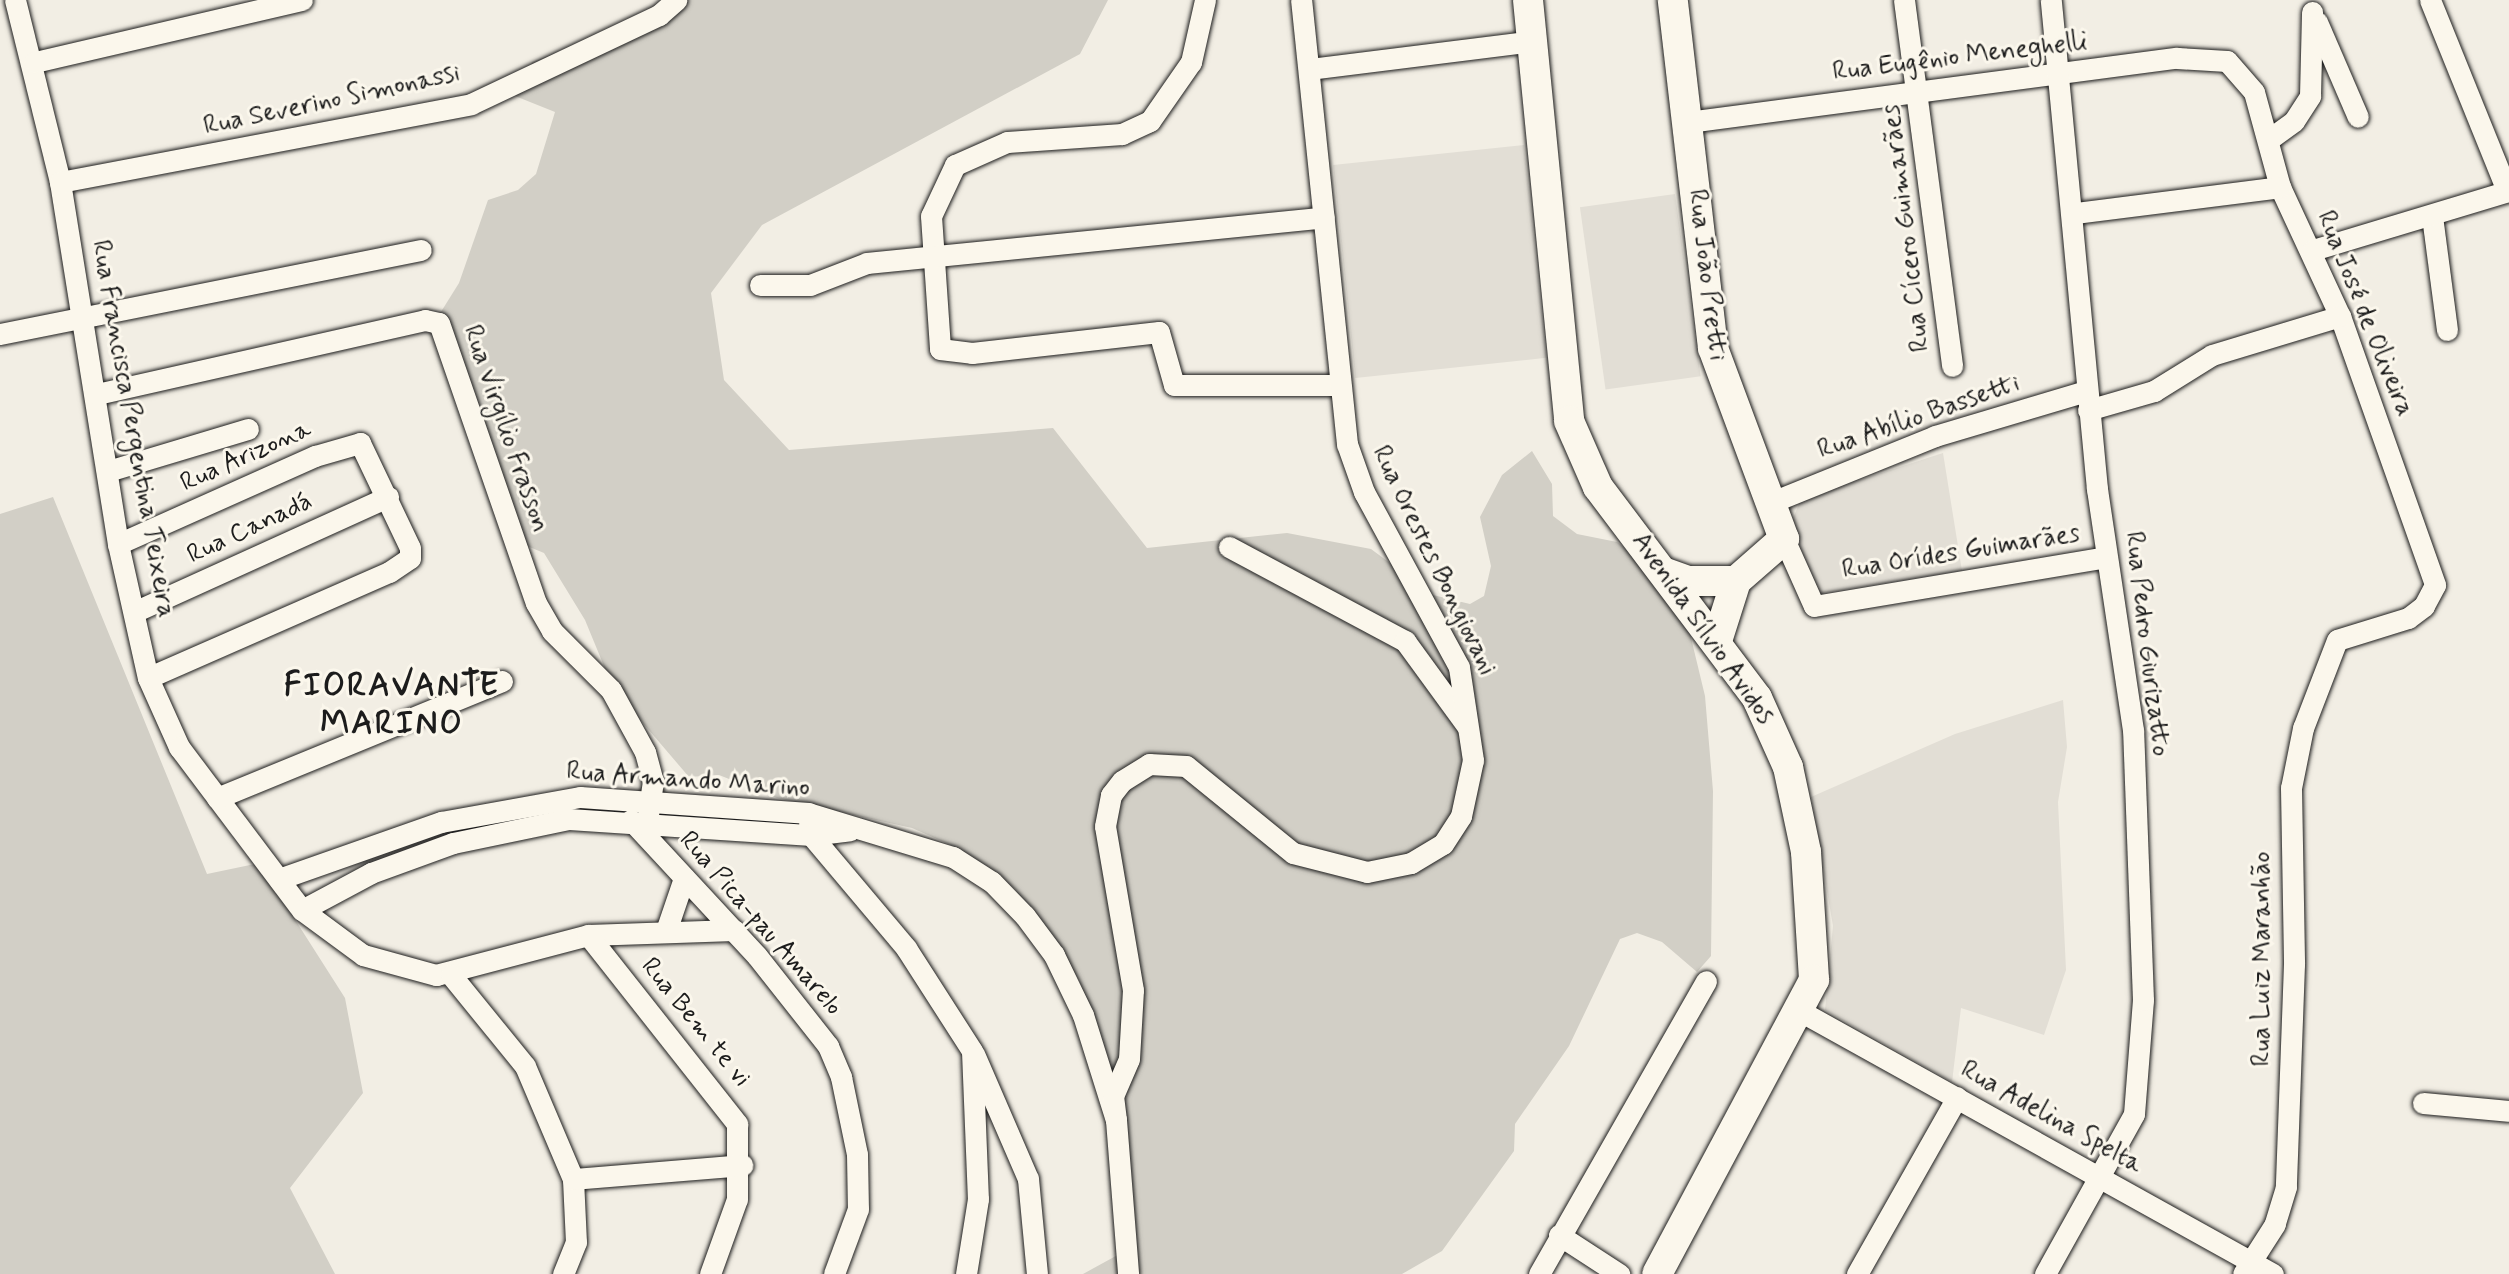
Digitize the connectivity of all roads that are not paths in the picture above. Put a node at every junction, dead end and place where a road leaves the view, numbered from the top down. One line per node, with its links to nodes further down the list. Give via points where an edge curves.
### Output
1 (15, 0): 13 (street, Rua Francisca Pergentina Teixeira)
2 (302, 0): 13 (street)
3 (676, 0): 21 (street, Rua Severino Simonassi, via 659,15 471,104)
4 (1205, 0): 29 (street, via 1191,62 1150,121 1122,134 1007,142 955,165 933,203)
5 (1301, 0): 15 (street, Rua Orestes Bongiovani)
6 (1528, 0): 12 (main road, Avenida Sílvio Avidos)
7 (1673, 0): 19 (main road, Rua João Pretti)
8 (1904, 0): 17 (street, Rua Cícero Guimarães)
9 (2051, 0): 16 (street, Rua Pedro Giurizatto)
10 (2430, 0): 23 (street)
11 (2310, 6): 18 (street); 20 (street, via 2310,96 2294,121)
12 (1534, 41): 15 (street); 47 (main road, Avenida Sílvio Avidos, via 1569,421 1598,486)
13 (35, 62): 21 (street, Rua Francisca Pergentina Teixeira)
14 (2237, 68): 16 (street, Rua Eugênio Meneghelli, via 2216,58 2177,58); 20 (street, Rua José de Oliveira, via 2254,92)
15 (1309, 69): 26 (street, Rua Orestes Bongiovani)
16 (2060, 74): 17 (street, Rua Eugênio Meneghelli); 24 (street, Rua Pedro Giurizatto)
17 (1920, 91): 19 (street, Rua Eugênio Meneghelli); 35 (street, Rua Cícero Guimarães)
18 (2358, 117)
19 (1688, 122): 42 (main road, Rua João Pretti, via 1713,348 1726,397)
20 (2268, 140): 22 (street, Rua José de Oliveira)
21 (60, 182): 32 (street, Rua Francisca Pergentina Teixeira)
22 (2280, 187): 24 (street); 28 (street, Rua José de Oliveira)
23 (2508, 191): 25 (street)
24 (2074, 213): 38 (street, Rua Pedro Giurizatto)
25 (2432, 216): 28 (street); 33 (street)
26 (1324, 217): 29 (street); 36 (street, Rua Orestes Bongiovani)
27 (421, 250): 32 (street)
28 (2313, 250): 31 (street, Rua José de Oliveira)
29 (934, 259): 30 (street, via 867,263 803,286); 36 (street, via 944,352 1159,332 1169,380 1184,386)
30 (760, 285)
31 (2340, 316): 38 (street, Rua Abílio Bassetti, via 2212,355 2154,391); 50 (street, Rua José de Oliveira, via 2435,585 2424,606 2408,618)
32 (83, 317): 34 (street); 37 (street, Rua Francisca Pergentina Teixeira)
33 (2447, 330)
34 (0, 334)
35 (1952, 366)
36 (1340, 385): 54 (street, Rua Orestes Bongiovani, via 1353,469 1459,667)
37 (97, 394): 40 (street, Rua Francisca Pergentina Teixeira); 57 (street, Rua Virgílio Frasson, via 425,320 439,323 536,603 628,719 650,766)
38 (2087, 400): 42 (street, Rua Abílio Bassetti, via 1935,436); 46 (street, Rua Pedro Giurizatto)
39 (248, 429): 40 (street)
40 (108, 471): 44 (street, Rua Francisca Pergentina Teixeira)
41 (388, 497): 44 (street, Rua Arizona, via 360,443 315,456); 49 (street, Rua Canadá); 52 (street, via 410,558)
42 (1772, 502): 43 (main road, Rua João Pretti)
43 (1784, 539): 46 (street, Rua Orídes Guimarães, via 1814,606); 48 (main road)
44 (118, 544): 49 (street, Rua Francisca Pergentina Teixeira)
45 (1229, 547): 54 (street, via 1405,641)
46 (2106, 558): 76 (street, Rua Pedro Giurizatto, via 2133,730 2143,1000 2140,1094)
47 (1666, 573): 48 (main road, via 1688,581); 51 (main road, Avenida Sílvio Avidos)
48 (1736, 582): 51 (main road)
49 (134, 612): 52 (street, Rua Francisca Pergentina Teixeira)
50 (2337, 640): 78 (street, Rua Luiz Maranhão, via 2302,728 2291,788 2294,964 2286,1187 2275,1224)
51 (1717, 641): 68 (main road, Avenida Sílvio Avidos, via 1757,698 1788,767 1806,852 1815,955 1814,980)
52 (148, 678): 55 (street, Rua Francisca Pergentina Teixeira, via 170,732)
53 (502, 681): 55 (street)
54 (1472, 734): 73 (street, Rua Orestes Bongiovani, via 1461,816 1426,856 1390,870 1348,870 1293,853 1186,766 1149,764 1122,781 1111,795 1105,826 1133,990 1129,1059 1113,1096)
55 (216, 798): 61 (street, Rua Francisca Pergentina Teixeira)
56 (808, 813): 57 (street, Rua Armando Marino); 58 (street, Rua Armando Marino); 59 (street)
57 (643, 814): 59 (street, Rua Armando Marino); 60 (street, Rua Pica-pau Amarelo); 61 (street, Rua Armando Marino, via 580,797 477,813); 62 (street, Rua Armando Marino, via 569,819 453,843 371,873)
58 (852, 830): 59 (street, Rua Armando Marino); 73 (street, Rua Armando Marino, via 953,857 992,882 1025,916 1069,982)
59 (811, 835): 69 (street, via 906,948)
60 (684, 878): 63 (street); 64 (street, Rua Pica-pau Amarelo)
61 (279, 879): 62 (street, Rua Francisca Pergentina Teixeira)
62 (302, 910): 66 (street, Rua Francisca Pergentina Teixeira, via 363,956 416,972)
63 (667, 928): 64 (street); 65 (street)
64 (734, 930): 81 (street, Rua Pica-pau Amarelo, via 828,1046 841,1077 857,1154 858,1209)
65 (588, 935): 66 (street, via 496,956); 74 (street, Rua Bem te vi, via 726,1103 737,1124)
66 (451, 975): 75 (street, via 525,1066)
67 (1706, 981): 77 (street)
68 (1800, 1011): 70 (street, Rua Adelina Spelta); 87 (main road, Avenida Sílvio Avidos)
69 (972, 1051): 82 (street, via 978,1199); 83 (street, via 1028,1179)
70 (1957, 1097): 76 (street, Rua Adelina Spelta); 88 (street)
71 (2423, 1102): 72 (street)
72 (2509, 1111)
73 (1116, 1120): 84 (street, Rua Armando Marino)
74 (742, 1165): 75 (street); 80 (street, Rua Bem te vi, via 737,1199)
75 (573, 1178): 79 (street, via 576,1242)
76 (2102, 1179): 78 (street, Rua Adelina Spelta); 89 (street, Rua Pedro Giurizatto)
77 (1559, 1235): 85 (street); 86 (street)
78 (2246, 1268): 90 (street, Rua Adelina Spelta)
79 (563, 1274)
80 (710, 1274)
81 (834, 1274)
82 (966, 1274)
83 (1037, 1274)
84 (1128, 1274)
85 (1539, 1274)
86 (1619, 1274)
87 (1657, 1274)
88 (1857, 1274)
89 (2045, 1274)
90 (2273, 1274)

